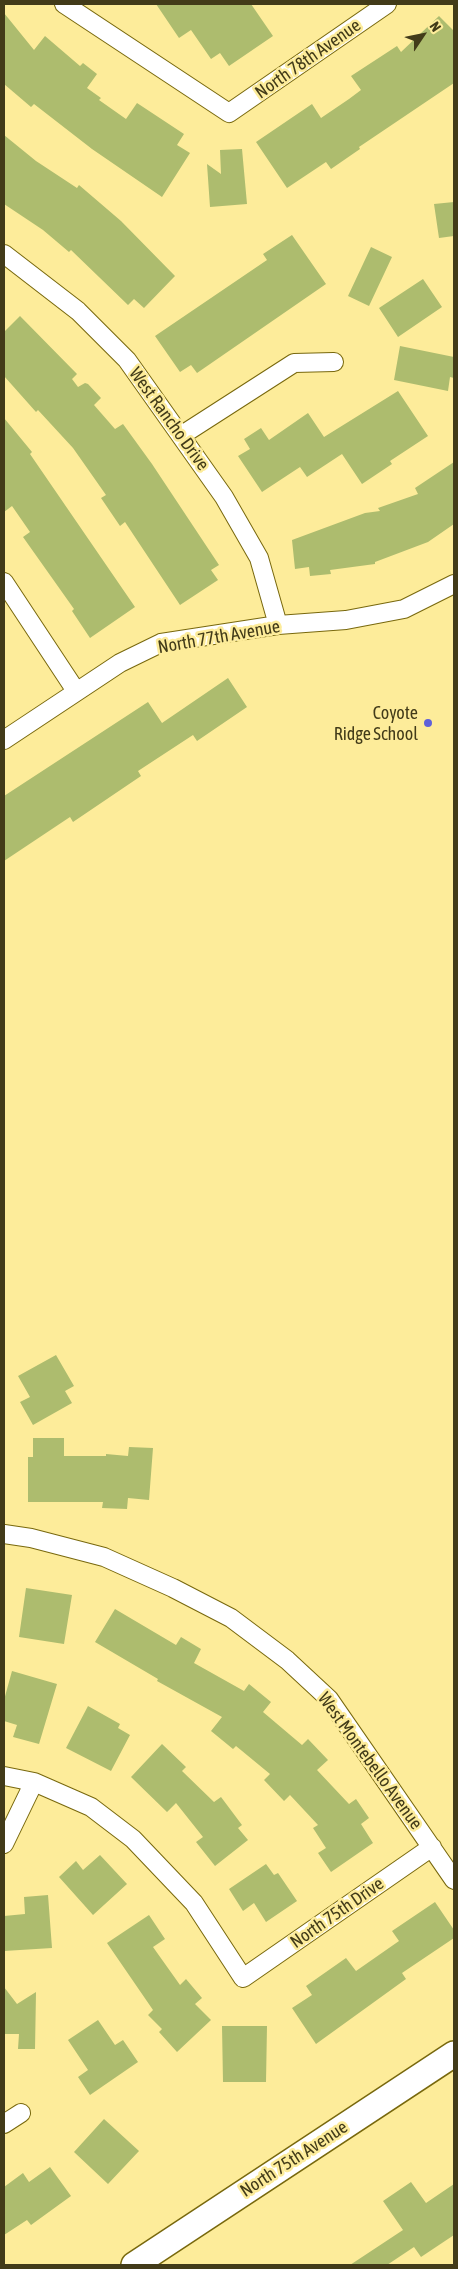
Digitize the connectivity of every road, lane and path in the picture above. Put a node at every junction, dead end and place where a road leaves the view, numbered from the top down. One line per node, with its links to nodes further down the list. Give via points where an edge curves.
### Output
1 (64, 4): 2 (street, North 78th Avenue, via 229,113)
2 (387, 4)
3 (4, 254): 5 (street, West Rancho Drive, via 78,311 127,360)
4 (334, 362): 5 (street, via 294,364)
5 (182, 434): 8 (street, West Rancho Drive, via 259,558)
6 (4, 582): 9 (street)
7 (454, 584): 8 (street, North 77th Avenue, via 404,609 346,620)
8 (278, 625): 9 (street, North 77th Avenue, via 161,643 120,663)
9 (76, 691): 10 (street, North 77th Avenue)
10 (4, 740)
11 (4, 1534): 15 (street, West Montebello Avenue, via 104,1557 182,1592 245,1628 287,1660 329,1699)
12 (4, 1776): 13 (street)
13 (34, 1782): 14 (street); 15 (street, North 75th Drive, via 91,1807 133,1839 194,1903 243,1978)
14 (4, 1844)
15 (432, 1847): 16 (street, West Montebello Avenue)
16 (454, 1880)
17 (454, 2054): 20 (main road, North 75th Avenue)
18 (21, 2112): 19 (street)
19 (4, 2124)
20 (134, 2265)

